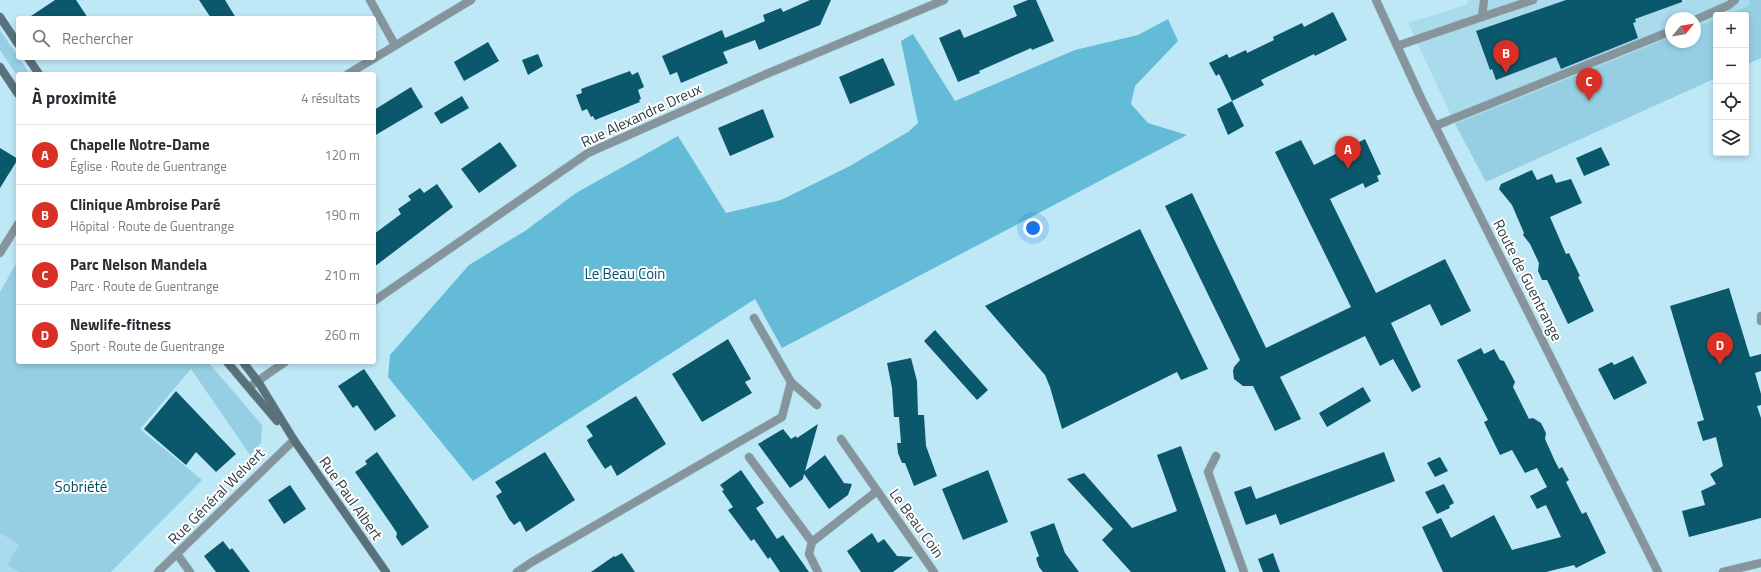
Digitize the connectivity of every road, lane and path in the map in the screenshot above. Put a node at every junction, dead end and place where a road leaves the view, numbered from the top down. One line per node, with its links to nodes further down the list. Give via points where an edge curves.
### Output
1 (370, 0): 13 (street)
2 (471, 0): 13 (street)
3 (944, 0): 25 (street, Rue Alexandre Dreux, via 764,75 588,153)
4 (1376, 0): 14 (street, Route de Guentrange)
5 (1484, 0): 9 (street)
6 (1533, 0): 9 (street)
7 (1735, 0): 10 (street)
8 (0, 17): 12 (main road)
9 (1482, 17): 14 (street)
10 (1701, 17)
11 (1665, 32): 22 (street)
12 (16, 41)
13 (395, 46): 15 (street)
14 (1397, 46): 22 (street, Route de Guentrange)
15 (376, 57)
16 (29, 60): 19 (main road)
17 (372, 60): 20 (street)
18 (0, 67): 21 (main road)
19 (38, 72)
20 (351, 72)
21 (16, 91)
22 (1435, 126): 51 (street, Route de Guentrange)
23 (16, 227): 24 (street)
24 (0, 253)
25 (376, 300)
26 (1761, 316): 28 (street)
27 (754, 318): 33 (street)
28 (1761, 321)
29 (229, 364): 34 (main road, Rue Paul Albert)
30 (245, 364): 32 (main road, Rue Paul Albert)
31 (282, 364): 32 (street)
32 (258, 381): 34 (street); 37 (main road, Rue Paul Albert)
33 (791, 382): 35 (street); 47 (street, via 782,417)
34 (249, 387): 37 (main road, Rue Paul Albert)
35 (817, 405)
36 (841, 439): 40 (street, Le Beau Coin)
37 (294, 440): 42 (street, Rue Général Welvert); 46 (main road, Rue Paul Albert)
38 (1216, 456): 50 (street, via 1208,472)
39 (749, 457): 41 (street)
40 (877, 491): 41 (street, Le Beau Coin); 49 (street, Le Beau Coin)
41 (812, 542): 48 (street, via 809,554)
42 (177, 554): 44 (street, Rue Général Welvert); 45 (street)
43 (1761, 563): 52 (street)
44 (158, 572)
45 (190, 572)
46 (386, 572)
47 (518, 572)
48 (818, 572)
49 (934, 572)
50 (1244, 572)
51 (1658, 572)
52 (1723, 572)

